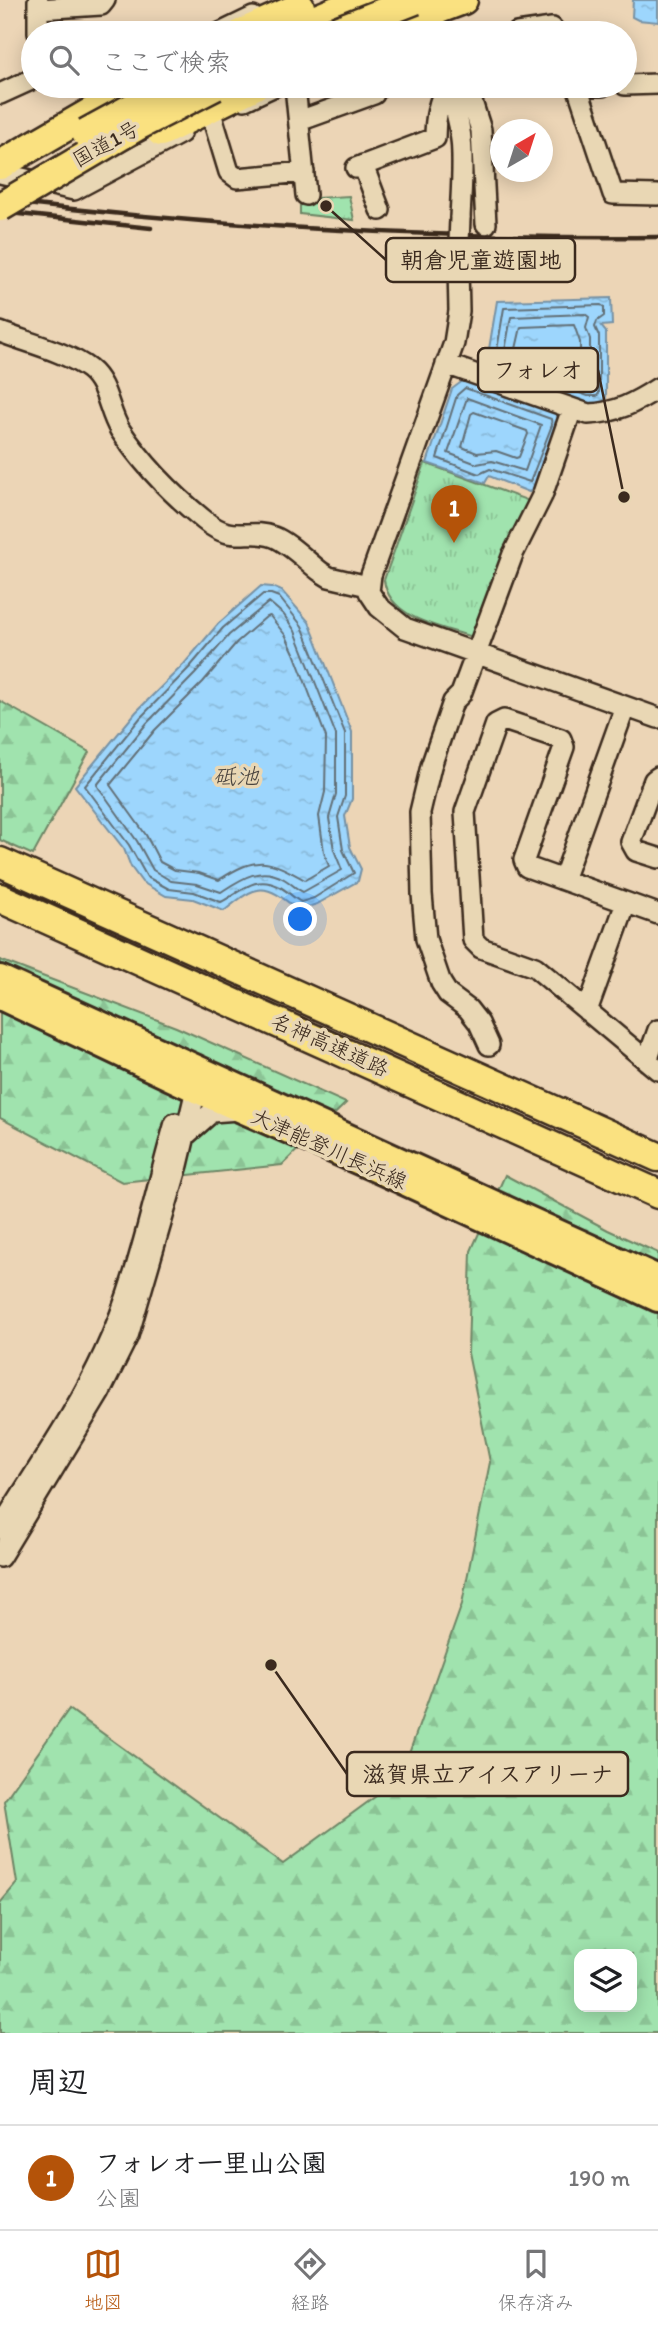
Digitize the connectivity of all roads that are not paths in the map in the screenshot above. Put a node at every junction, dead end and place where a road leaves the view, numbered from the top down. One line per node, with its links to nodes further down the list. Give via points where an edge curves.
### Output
1 (106, 0): 7 (street, via 101,5)
2 (289, 0): 8 (street)
3 (313, 0): 9 (highway)
4 (362, 0): 10 (highway)
5 (415, 0): 11 (highway, bridge)
6 (463, 0): 12 (highway)
7 (38, 4)
8 (245, 21)
9 (268, 21)
10 (312, 21)
11 (362, 21)
12 (402, 21)
13 (21, 84): 16 (street)
14 (658, 84): 15 (street)
15 (637, 85)
16 (0, 94)
17 (107, 98): 31 (street)
18 (110, 98): 32 (highway)
19 (149, 98): 35 (highway, 国道1号, bridge)
20 (192, 98): 38 (highway, 国道1号, bridge)
21 (230, 98): 41 (highway)
22 (250, 98): 29 (street)
23 (296, 98): 30 (street)
24 (363, 98): 30 (street)
25 (440, 98): 39 (street, via 435,138 359,166)
26 (452, 98): 43 (street, bridge, via 462,135 458,324)
27 (471, 98): 40 (street, via 481,130)
28 (581, 98): 37 (street, via 613,194)
29 (212, 116): 33 (street, via 229,172 237,178); 34 (street, via 74,190)
30 (299, 121): 33 (street)
31 (0, 155)
32 (0, 165)
33 (304, 172): 36 (street)
34 (0, 173)
35 (0, 185)
36 (306, 195)
37 (658, 195)
38 (0, 207)
39 (380, 210)
40 (486, 224)
41 (0, 225)
42 (0, 332): 46 (street, via 91,371 131,444 175,495 206,522 221,532 276,537 329,577)
43 (446, 364): 45 (street); 46 (street)
44 (658, 388): 45 (street, via 621,410 588,414)
45 (572, 409): 47 (street)
46 (368, 586): 47 (street, via 373,599 405,628)
47 (478, 654): 48 (street); 63 (street, via 453,702 420,812 422,894 426,939 441,984 468,1009)
48 (625, 707): 49 (street); 53 (street)
49 (658, 718)
50 (658, 776): 51 (street, via 631,842 636,850)
51 (658, 858)
52 (0, 862): 68 (highway, 名神高速道路)
53 (563, 880): 55 (street); 61 (street, via 527,867 524,860 564,747 561,739 500,721 465,812 473,940 481,948 535,967)
54 (0, 898): 60 (highway, 名神高速道路)
55 (626, 903): 57 (street); 61 (street)
56 (0, 914): 60 (highway)
57 (658, 914)
58 (0, 978): 65 (main road, 大津能登川長浜線)
59 (0, 997): 65 (main road, 大津能登川長浜線)
60 (247, 1007): 69 (highway, 名神高速道路)
61 (587, 1011): 64 (street)
62 (658, 1030): 64 (street)
63 (489, 1045)
64 (652, 1066)
65 (195, 1081): 66 (main road, 大津能登川長浜線); 67 (street); 70 (main road, 大津能登川長浜線); 72 (street, via 108,1344)
66 (242, 1110): 67 (street, via 212,1112); 71 (main road, 大津能登川長浜線)
67 (185, 1136): 73 (street, via 128,1336 100,1392)
68 (658, 1157)
69 (658, 1194)
70 (658, 1278)
71 (658, 1299)
72 (0, 1529)
73 (0, 1557)

